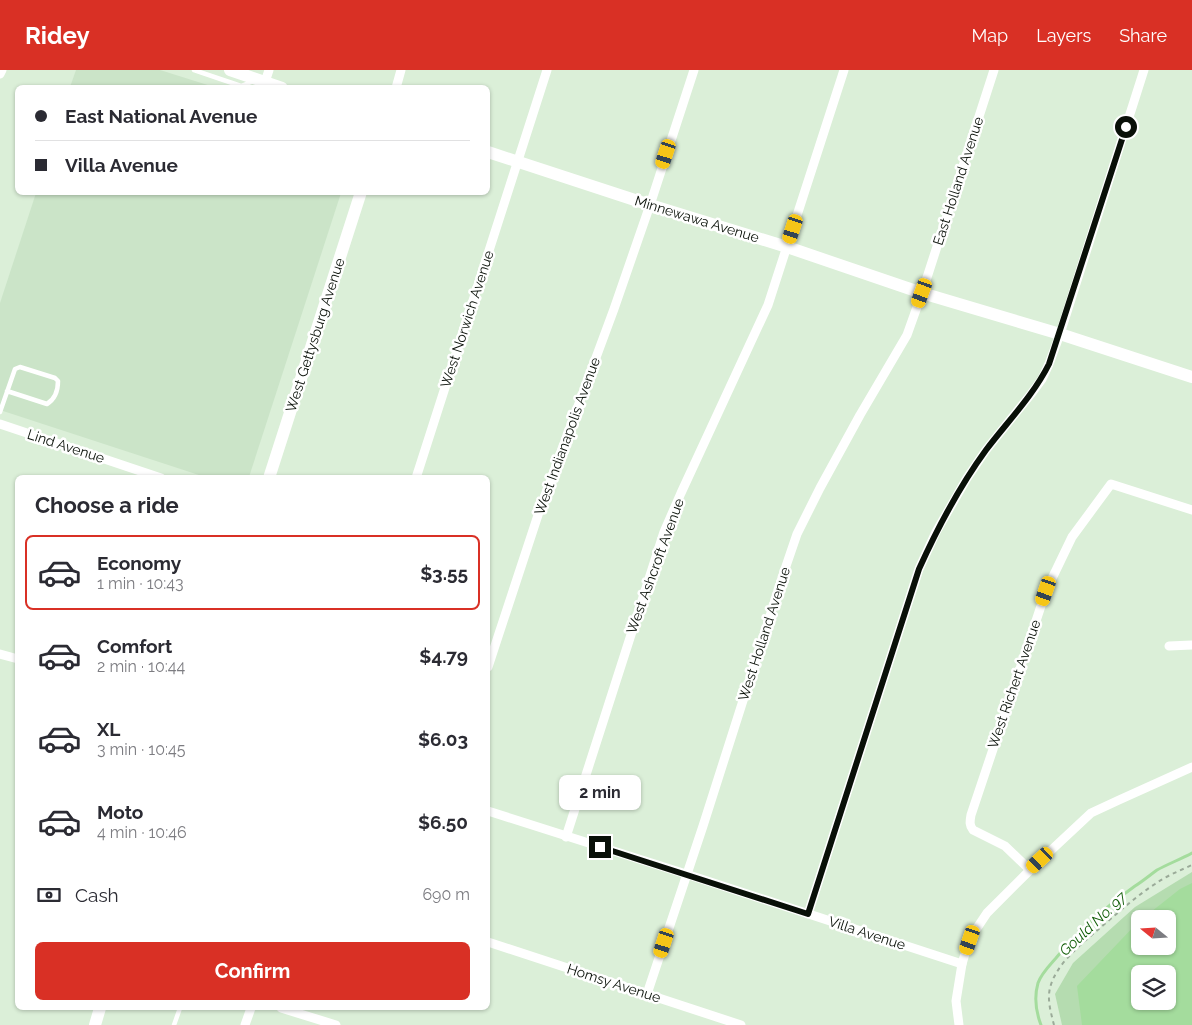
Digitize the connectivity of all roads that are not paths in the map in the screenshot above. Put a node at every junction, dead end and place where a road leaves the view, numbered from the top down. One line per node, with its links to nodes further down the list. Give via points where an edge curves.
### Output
1 (2, 70): 10 (street)
2 (194, 70): 12 (lane)
3 (230, 70): 11 (street)
4 (401, 70): 15 (street)
5 (547, 70): 17 (street, West Norwich Avenue)
6 (694, 70): 19 (street, West Indianapolis Avenue)
7 (844, 70): 20 (street, West Ashcroft Avenue)
8 (994, 70): 21 (street, East Holland Avenue)
9 (1144, 70): 22 (street)
10 (0, 74)
11 (263, 77): 13 (lane); 14 (street)
12 (238, 85)
13 (243, 85)
14 (277, 85)
15 (397, 85)
16 (490, 153): 17 (street, Minnewawa Avenue)
17 (517, 161): 19 (street, Minnewawa Avenue); 29 (street, West Norwich Avenue)
18 (360, 195): 28 (street, West Gettysburg Avenue)
19 (650, 205): 20 (street, Minnewawa Avenue); 35 (street, West Indianapolis Avenue, via 541,506)
20 (787, 247): 21 (street, Minnewawa Avenue); 38 (street, West Ashcroft Avenue, via 768,305 664,532)
21 (922, 293): 22 (street, Minnewawa Avenue); 40 (street, West Holland Avenue, via 907,335 820,488 798,534)
22 (1060, 334): 23 (street, Minnewawa Avenue); 41 (street, via 1042,379 967,478 919,569)
23 (1192, 377)
24 (7, 391): 24 (lane, via 47,404 56,394 58,381 20,367 15,369); 25 (lane)
25 (0, 412)
26 (0, 424): 27 (street, Lind Avenue)
27 (152, 475)
28 (270, 475)
29 (417, 475)
30 (1192, 510): 39 (street, West Richert Avenue, via 1111,484 1072,537 1046,591 970,823 973,830 1005,846)
31 (1169, 646): 32 (street)
32 (1192, 646)
33 (0, 654): 34 (street)
34 (15, 658)
35 (490, 661)
36 (1192, 767): 39 (street, via 1091,814)
37 (490, 812): 38 (street, Villa Avenue)
38 (566, 836): 40 (street, Villa Avenue)
39 (1030, 870): 43 (street, via 987,913 970,940)
40 (686, 874): 41 (street, Villa Avenue); 44 (street, West Holland Avenue)
41 (808, 914): 43 (street, Villa Avenue)
42 (490, 943): 44 (street, Homsy Avenue)
43 (962, 964): 54 (street, via 956,1001)
44 (647, 994): 53 (street, Homsy Avenue)
45 (99, 1010): 49 (street)
46 (179, 1010): 50 (lane)
47 (250, 1010): 51 (street)
48 (287, 1010): 52 (street)
49 (95, 1025)
50 (174, 1025)
51 (245, 1025)
52 (336, 1025)
53 (741, 1025)
54 (958, 1025)

